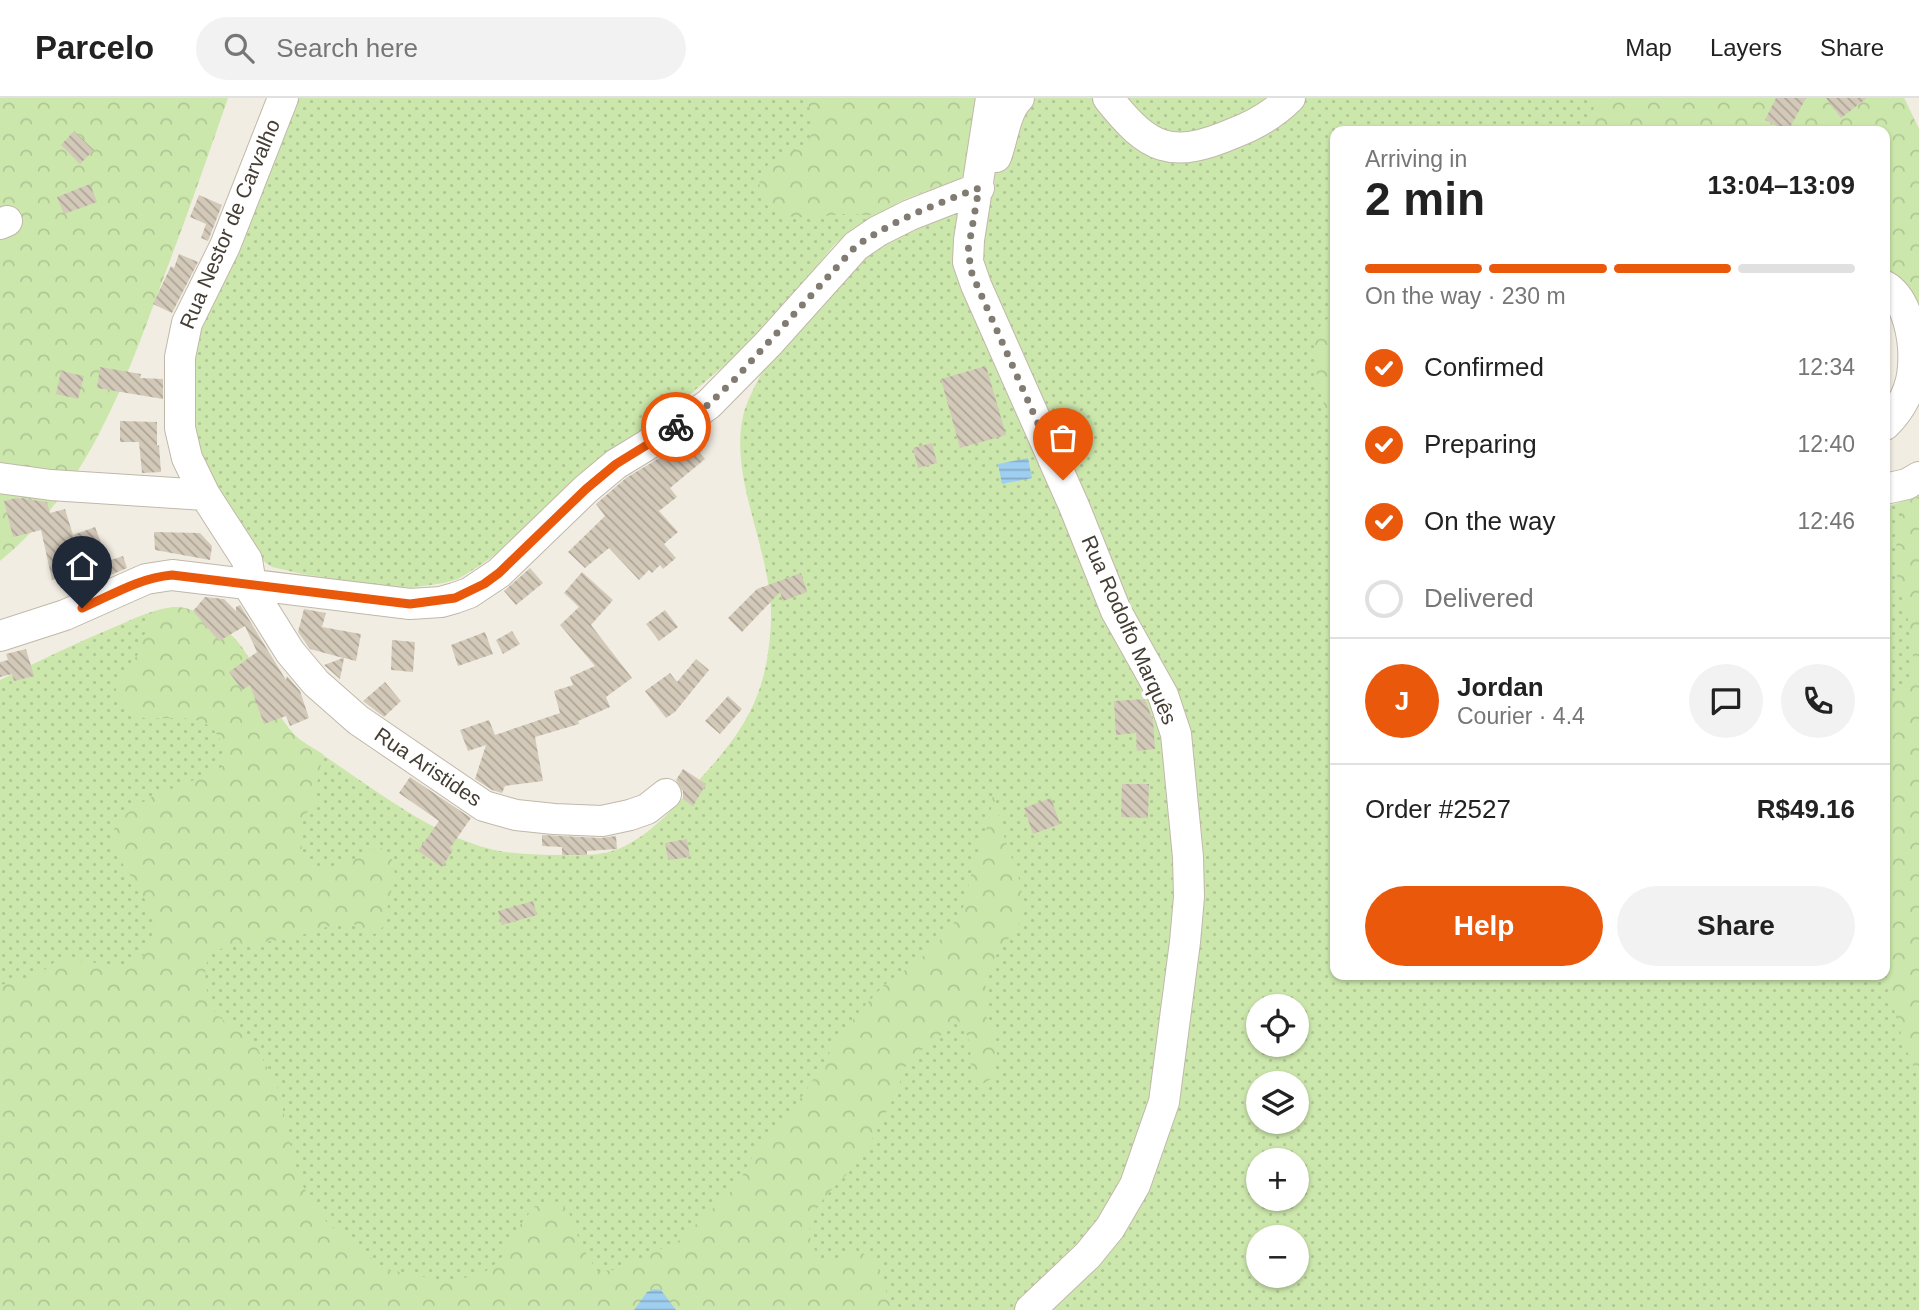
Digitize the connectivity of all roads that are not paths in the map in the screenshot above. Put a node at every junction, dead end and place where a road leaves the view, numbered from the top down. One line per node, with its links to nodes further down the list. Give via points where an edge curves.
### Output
1 (283, 98): 12 (street, Rua Nestor de Carvalho, via 182,340 180,428 187,458)
2 (991, 98): 6 (street, Rua Rodolfo Marquês)
3 (1019, 98): 6 (street, via 992,169)
4 (1108, 98): 5 (street, via 1141,134 1168,148 1182,148 1212,143 1245,129)
5 (1290, 98)
6 (979, 188): 13 (street, via 917,212 856,246 709,404 616,464 499,573 469,593 441,602 410,604); 18 (street, Rua Rodolfo Marquês, via 968,251 972,274 1116,611 1163,695 1176,734 1188,857 1185,942 1164,1102 1123,1208 1088,1255)
7 (1890, 288): 8 (street, via 1907,319 1913,366 1903,401)
8 (1890, 420)
9 (1919, 477): 11 (street)
10 (0, 478): 12 (street)
11 (1890, 488)
12 (205, 495): 13 (street, Rua Nestor de Carvalho, via 247,560)
13 (248, 585): 14 (street, via 159,576); 15 (street, Rua Aristides, via 290,652 316,682)
14 (0, 636)
15 (380, 734): 16 (street); 17 (street, Rua Aristides, via 484,806 516,815 609,820 647,809)
16 (431, 746)
17 (666, 794)
18 (1030, 1310)

